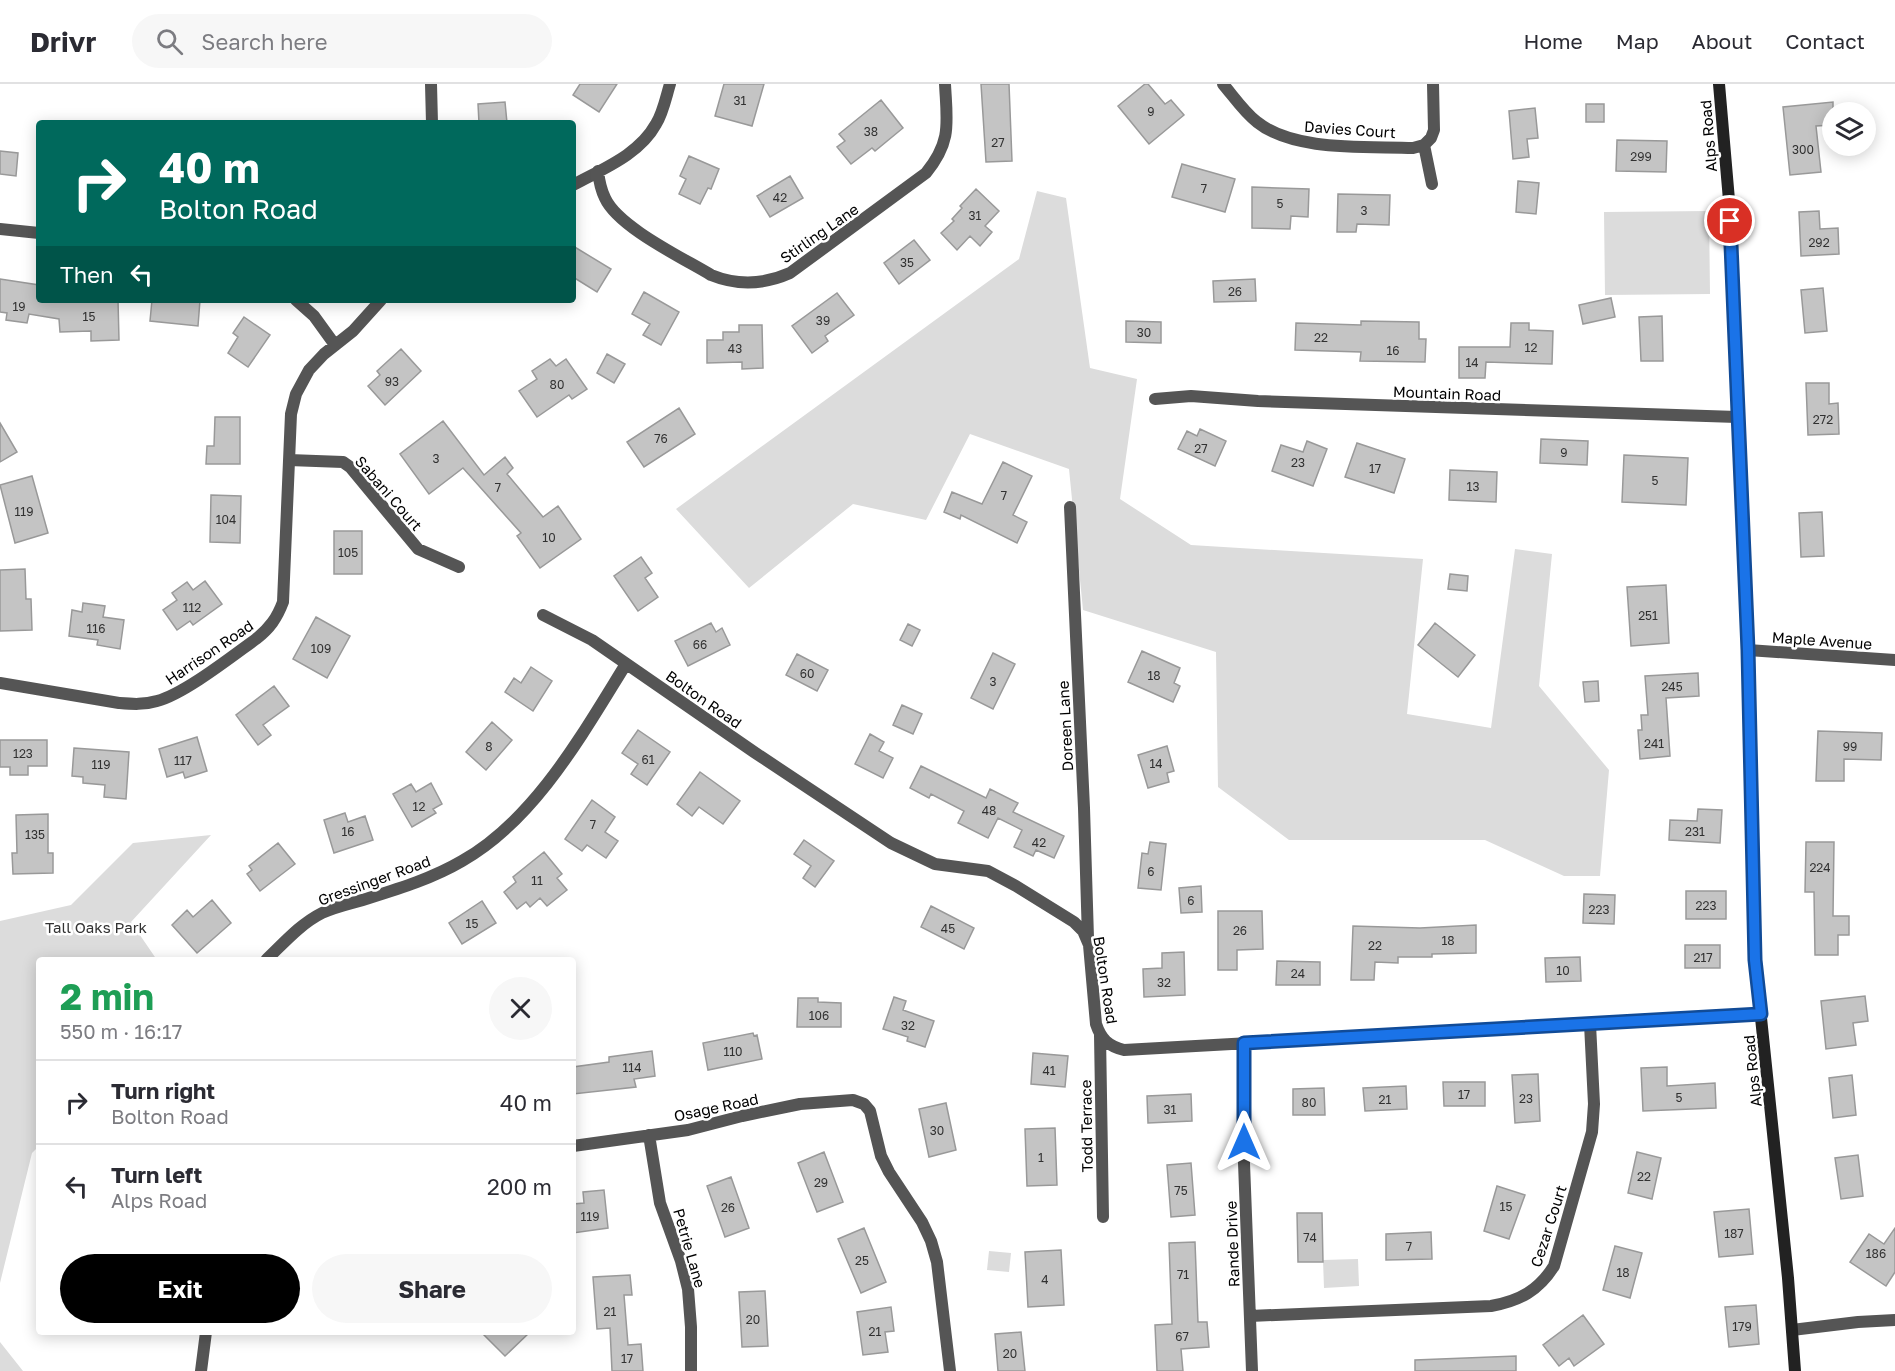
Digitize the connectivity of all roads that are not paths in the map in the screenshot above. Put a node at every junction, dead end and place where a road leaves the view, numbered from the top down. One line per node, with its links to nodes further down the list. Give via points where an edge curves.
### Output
1 (431, 84): 7 (street)
2 (670, 84): 9 (street, via 658,123 647,139)
3 (945, 84): 9 (street, Stirling Lane, via 945,144 926,173 775,280 740,283 722,279 627,224 605,199)
4 (1223, 84): 8 (street, Davies Court, via 1257,122 1293,140 1413,148)
5 (1433, 84): 8 (street, via 1434,130)
6 (1719, 84): 18 (main road, Alps Road, via 1729,201)
7 (432, 120)
8 (1424, 145): 11 (street)
9 (598, 171): 10 (street)
10 (576, 183)
11 (1432, 184)
12 (0, 229): 13 (street)
13 (36, 233)
14 (299, 303): 16 (street)
15 (378, 303): 16 (street)
16 (335, 345): 19 (street, Harrison Road, via 301,382 296,394)
17 (1155, 399): 18 (street, Mountain Road, via 1191,396)
18 (1737, 417): 23 (main road, Alps Road)
19 (289, 460): 21 (street, Sabani Court, via 343,462 418,549); 26 (street, Harrison Road, via 283,602 269,629 173,696 156,702 119,703)
20 (1070, 507): 27 (street, Doreen Lane)
21 (459, 567)
22 (543, 615): 25 (street, Bolton Road, via 592,640)
23 (1748, 650): 24 (street, Maple Avenue); 29 (main road, Alps Road, via 1755,960)
24 (1895, 660)
25 (626, 664): 27 (street, Bolton Road, via 891,843 935,864 988,871 1016,885 1074,922); 28 (street, Gressinger Road, via 573,748 537,795 492,841 432,877 323,913 307,922)
26 (0, 683)
27 (1089, 945): 31 (street, Bolton Road)
28 (269, 957)
29 (1761, 1014): 30 (street, Bolton Road); 38 (main road, Alps Road)
30 (1590, 1024): 32 (street, Bolton Road); 36 (street, Cezar Court, via 1592,1132 1554,1266 1538,1288 1523,1297 1491,1306)
31 (1100, 1035): 32 (street, Bolton Road, via 1105,1042 1124,1050); 35 (street, Todd Terrace)
32 (1244, 1043): 36 (street, Rande Drive)
33 (649, 1135): 34 (street, Osage Road); 41 (street, Petrie Lane, via 660,1203 688,1289); 42 (street, Osage Road, via 800,1104 853,1100 864,1104 873,1119 881,1156 931,1241)
34 (576, 1146)
35 (1102, 1217)
36 (1250, 1316): 43 (street, Rande Drive)
37 (1895, 1320): 38 (street)
38 (1792, 1330): 44 (main road, Alps Road)
39 (206, 1335): 40 (street)
40 (201, 1371)
41 (691, 1371)
42 (950, 1371)
43 (1252, 1371)
44 (1795, 1371)

